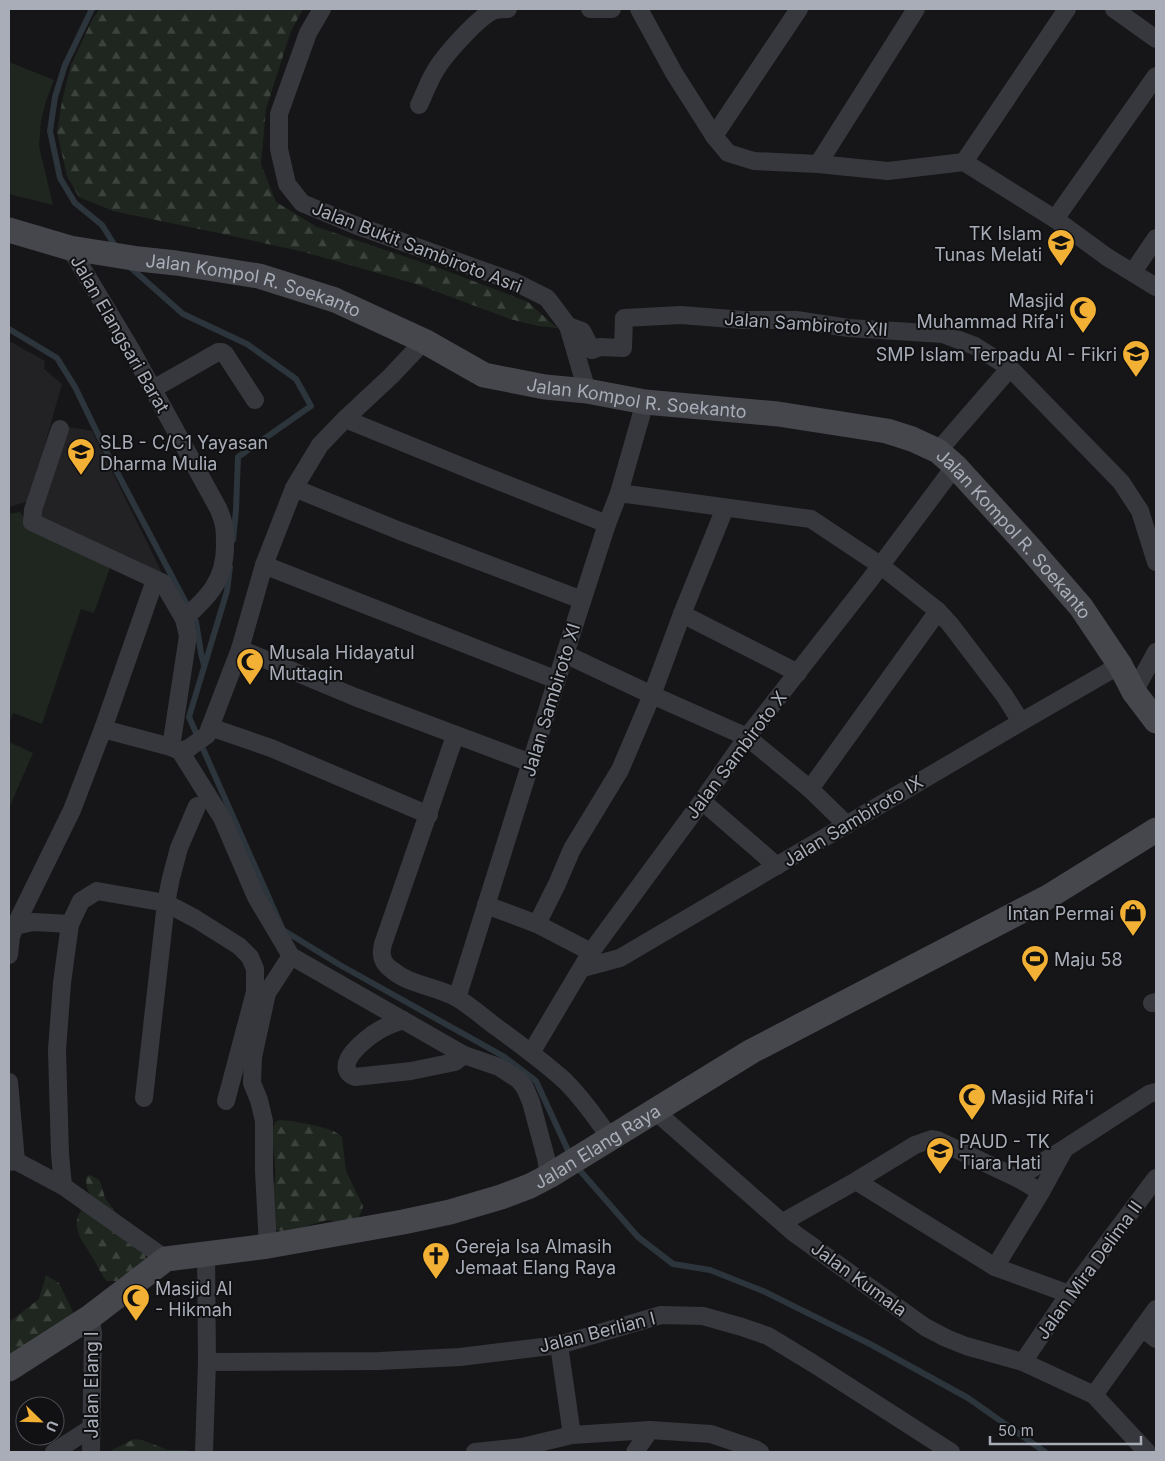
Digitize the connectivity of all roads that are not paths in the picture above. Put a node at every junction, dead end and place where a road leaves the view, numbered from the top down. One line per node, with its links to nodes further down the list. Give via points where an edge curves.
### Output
1 (322, 9): 22 (street, Jalan Bukit Sambiroto Asri, via 308,33 279,114 280,149 287,184 302,203 515,282 547,298)
2 (508, 9): 12 (street, via 490,13 465,34 443,58)
3 (590, 9): 4 (street)
4 (612, 9)
5 (639, 9): 13 (street)
6 (799, 9): 13 (street)
7 (916, 9): 15 (street)
8 (1067, 9): 14 (street)
9 (1114, 9): 10 (street)
10 (1156, 39)
11 (1156, 76): 16 (street)
12 (419, 105)
13 (714, 136): 15 (street, via 728,153 741,158)
14 (964, 162): 15 (street, via 888,171); 16 (street)
15 (818, 164)
16 (1055, 219): 20 (street, via 1106,257)
17 (9, 230): 19 (main road, Jalan Kompol R. Soekanto)
18 (1156, 238): 20 (street)
19 (70, 248): 23 (main road, Jalan Kompol R. Soekanto, via 259,276 334,300); 25 (street, Jalan Elangsari Barat)
20 (1133, 272): 21 (street)
21 (1156, 287)
22 (568, 326): 24 (street, Jalan Sambiroto XII, via 582,331 592,350 623,348 624,318 630,317 681,315 796,320 848,328 943,334 975,346); 26 (street, Jalan Bukit Sambiroto Asri)
23 (424, 341): 26 (main road, Jalan Kompol R. Soekanto, via 484,374 545,387); 29 (street, via 392,376)
24 (1010, 368): 31 (street, Jalan Sambiroto X); 36 (street, Jalan Sambiroto XII, via 1121,482 1140,511)
25 (153, 389): 27 (street, via 222,352); 42 (street, Jalan Elangsari Barat, via 225,524 222,573 214,588)
26 (587, 391): 28 (main road, Jalan Kompol R. Soekanto)
27 (255, 400)
28 (645, 402): 31 (main road, Jalan Kompol R. Soekanto, via 778,414 877,429 912,439); 33 (street, Jalan Sambiroto XI)
29 (345, 418): 32 (street, via 320,445); 35 (street)
30 (60, 429): 39 (street, via 33,510 32,522)
31 (947, 459): 38 (street, Jalan Sambiroto X); 47 (main road, Jalan Kompol R. Soekanto, via 1080,607)
32 (294, 488): 37 (street); 40 (street)
33 (619, 494): 34 (street); 35 (street, Jalan Sambiroto XI)
34 (725, 508): 38 (street, via 811,519); 43 (street)
35 (607, 524): 40 (street, Jalan Sambiroto XI)
36 (1156, 557)
37 (264, 565): 44 (street); 49 (street)
38 (880, 565): 41 (street); 48 (street, Jalan Sambiroto X)
39 (155, 580): 42 (street, via 163,583); 54 (street)
40 (582, 600): 46 (street, Jalan Sambiroto XI)
41 (938, 611): 53 (street, via 1004,695); 60 (street)
42 (191, 613): 58 (street)
43 (682, 614): 48 (street); 51 (street)
44 (240, 649): 55 (street); 56 (street)
45 (1156, 652): 50 (street)
46 (565, 654): 49 (street, Jalan Sambiroto XI); 51 (street)
47 (1120, 665): 50 (main road, Jalan Kompol R. Soekanto); 53 (street, Jalan Sambiroto IX)
48 (798, 673): 57 (street, Jalan Sambiroto X)
49 (557, 680): 59 (street, Jalan Sambiroto XI)
50 (1134, 692): 52 (main road, Jalan Kompol R. Soekanto)
51 (652, 695): 57 (street); 70 (street, via 620,770 572,848)
52 (1156, 721)
53 (1021, 722): 64 (street, Jalan Sambiroto IX)
54 (103, 729): 58 (street); 71 (street, via 72,810)
55 (209, 731): 58 (street); 63 (street, via 271,748)
56 (455, 736): 59 (street); 63 (street)
57 (747, 736): 60 (street); 61 (street, Jalan Sambiroto X)
58 (180, 749): 74 (street, via 222,818 256,896)
59 (532, 763): 68 (street, Jalan Sambiroto XI)
60 (810, 789): 64 (street)
61 (702, 801): 66 (street); 72 (street, Jalan Sambiroto X)
62 (197, 806): 67 (street, via 179,848)
63 (429, 815): 76 (street, via 381,957 391,970 401,976)
64 (847, 825): 66 (street, Jalan Sambiroto IX)
65 (1156, 830): 84 (main road, Jalan Elang Raya, via 1048,896 752,1052)
66 (778, 866): 75 (street, Jalan Sambiroto IX, via 620,958)
67 (166, 903): 69 (street, via 97,891 81,901); 82 (street); 83 (street, via 239,946 256,969 255,992)
68 (486, 905): 70 (street); 76 (street, Jalan Sambiroto XI)
69 (70, 924): 71 (street, via 33,922); 92 (street, via 57,1050)
70 (537, 924): 72 (street)
71 (15, 926): 73 (street)
72 (591, 952): 75 (street, Jalan Sambiroto X)
73 (9, 955)
74 (290, 956): 77 (street); 95 (street, via 267,993 253,1057 252,1083 264,1121)
75 (583, 968): 78 (street, Jalan Sambiroto X)
76 (457, 998): 78 (street)
77 (403, 1020): 79 (street); 79 (street, via 378,1030 359,1045 346,1065 350,1075 411,1071 455,1062)
78 (531, 1052): 85 (street, via 565,1082 597,1119)
79 (464, 1055): 88 (street, via 499,1067 525,1088 546,1158)
80 (9, 1082): 87 (street)
81 (1153, 1093): 86 (street)
82 (144, 1098)
83 (226, 1101)
84 (655, 1111): 85 (main road, Jalan Elang Raya); 94 (street, Jalan Kumala)
85 (602, 1143): 88 (main road, Jalan Elang Raya)
86 (1064, 1149): 89 (street); 93 (street)
87 (12, 1162): 92 (street)
88 (556, 1172): 95 (main road, Jalan Elang Raya, via 530,1186 450,1212)
89 (1017, 1178): 91 (street, via 932,1139 915,1145); 93 (street)
90 (1156, 1178): 99 (street, Jalan Mira Delima II)
91 (856, 1182): 94 (street); 98 (street)
92 (63, 1186): 97 (street)
93 (1041, 1192): 98 (street)
94 (783, 1222): 106 (street, Jalan Kumala, via 925,1327 966,1346)
95 (268, 1246): 96 (main road, Jalan Elang Raya)
96 (206, 1253): 97 (main road, Jalan Elang Raya); 105 (street)
97 (166, 1259): 101 (main road, Jalan Elang Raya)
98 (994, 1266): 99 (street)
99 (1069, 1294): 106 (street, Jalan Mira Delima II)
100 (1156, 1309): 102 (street)
101 (90, 1317): 107 (main road, Jalan Elang Raya); 109 (street, Jalan Elang I, via 94,1334)
102 (1142, 1328): 103 (street); 108 (street)
103 (1156, 1339)
104 (559, 1345): 105 (street, Jalan Berlian I, via 460,1357 379,1361); 111 (street); 119 (street, Jalan Berlian I, via 661,1315 703,1316 768,1336)
105 (207, 1362): 116 (street)
106 (1023, 1362): 108 (street, Jalan Kumala)
107 (9, 1369)
108 (1094, 1395): 120 (street)
109 (91, 1428): 114 (street); 115 (street, Jalan Elang I)
110 (650, 1430): 111 (street); 113 (street, via 711,1434); 118 (street)
111 (572, 1435): 112 (street)
112 (522, 1450): 117 (street)
113 (755, 1451)
114 (54, 1452)
115 (91, 1452)
116 (204, 1452)
117 (475, 1452)
118 (635, 1452)
119 (951, 1452)
120 (1147, 1452)

